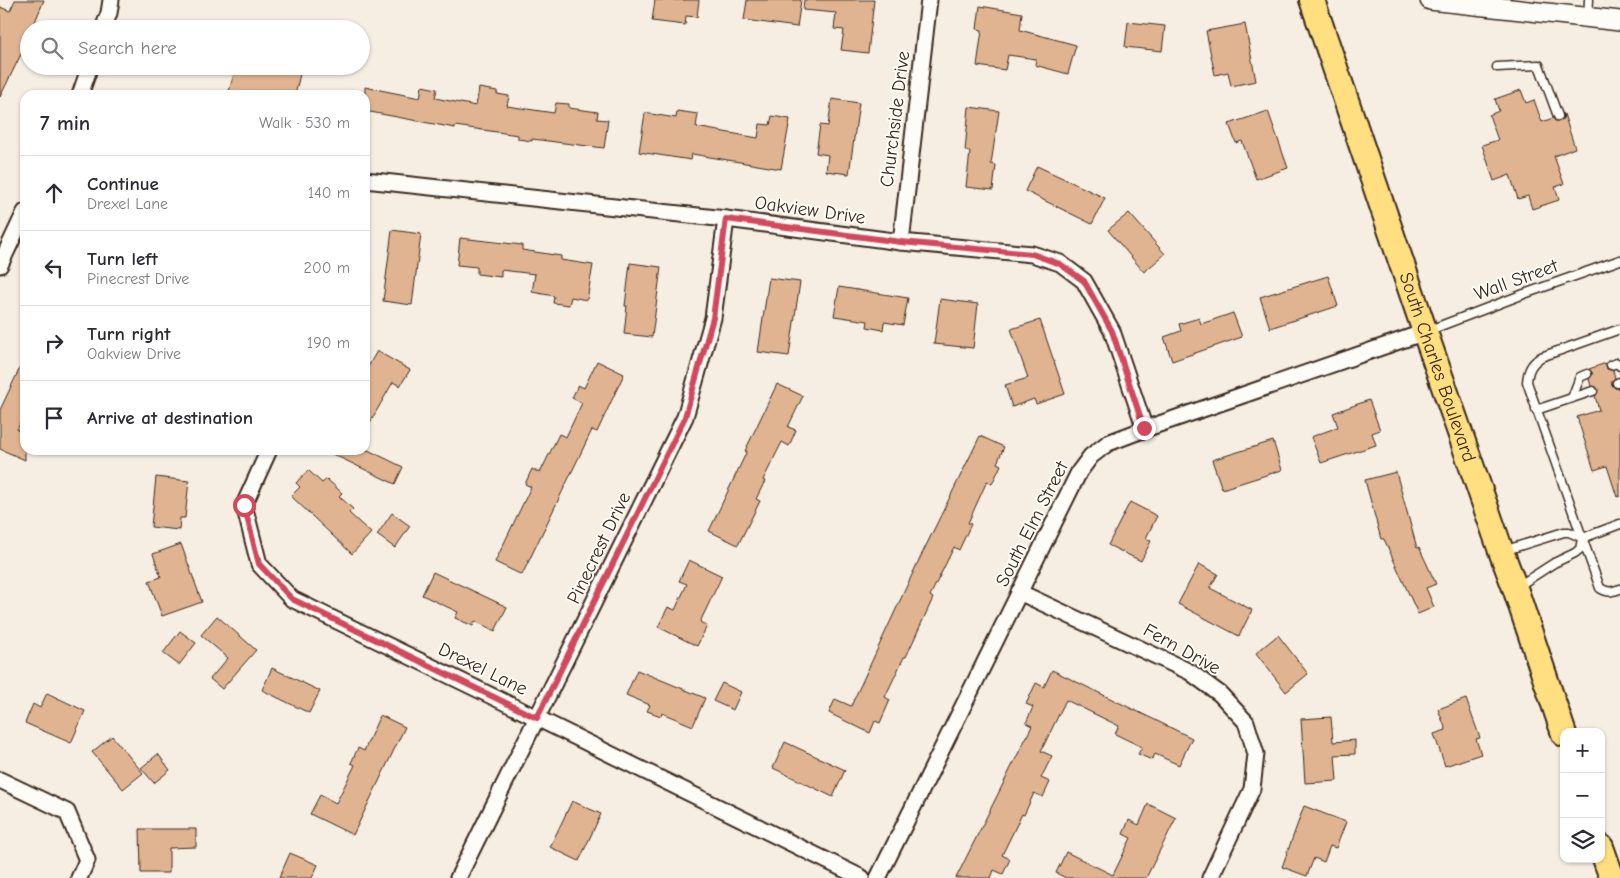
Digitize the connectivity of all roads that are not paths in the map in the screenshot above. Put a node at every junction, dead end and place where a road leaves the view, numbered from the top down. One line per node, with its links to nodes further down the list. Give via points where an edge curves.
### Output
1 (111, 0): 6 (street)
2 (928, 0): 15 (street, Churchside Drive)
3 (1312, 0): 19 (main road, South Charles Boulevard)
4 (1430, 0): 5 (street, via 1531,8)
5 (1588, 8): 7 (street)
6 (106, 20)
7 (1620, 20)
8 (1497, 67): 11 (lane, via 1540,65)
9 (87, 75): 10 (street)
10 (82, 90)
11 (1558, 116)
12 (370, 181): 13 (street, Oakview Drive)
13 (726, 219): 15 (street, Oakview Drive); 34 (street, Pinecrest Drive, via 713,318 685,417)
14 (20, 223): 17 (street)
15 (901, 242): 26 (street, Oakview Drive, via 1032,254 1060,264 1084,281 1112,331)
16 (1620, 260): 19 (lane, Wall Street)
17 (0, 265)
18 (1620, 329): 25 (lane, via 1533,362 1526,382)
19 (1425, 332): 26 (street, South Elm Street); 30 (main road, South Charles Boulevard)
20 (1611, 365): 21 (lane, via 1617,363)
21 (1620, 366)
22 (1587, 374): 24 (lane, via 1580,377)
23 (1593, 391): 24 (lane)
24 (1572, 398): 25 (lane)
25 (1536, 410): 29 (lane)
26 (1144, 428): 33 (street, South Elm Street, via 1108,443 1091,456 1079,472)
27 (267, 455): 34 (street, Drexel Lane, via 244,505 259,564 292,599)
28 (1620, 524): 29 (lane)
29 (1583, 538): 30 (lane, via 1564,532); 31 (lane, via 1580,549 1575,553); 32 (lane, via 1600,588 1611,592)
30 (1501, 551): 31 (main road, South Charles Boulevard)
31 (1515, 588): 35 (main road, South Charles Boulevard)
32 (1620, 589)
33 (1019, 592): 41 (street, South Elm Street); 42 (street, Fern Drive, via 1190,672 1220,694 1246,722 1256,754 1252,789)
34 (537, 718): 39 (street, Pinecrest Drive); 40 (street, Drexel Lane)
35 (1562, 728)
36 (0, 780): 38 (street, via 67,812 87,860)
37 (1605, 858): 43 (main road)
38 (79, 878)
39 (458, 878)
40 (862, 878)
41 (878, 878)
42 (1210, 878)
43 (1612, 878)

